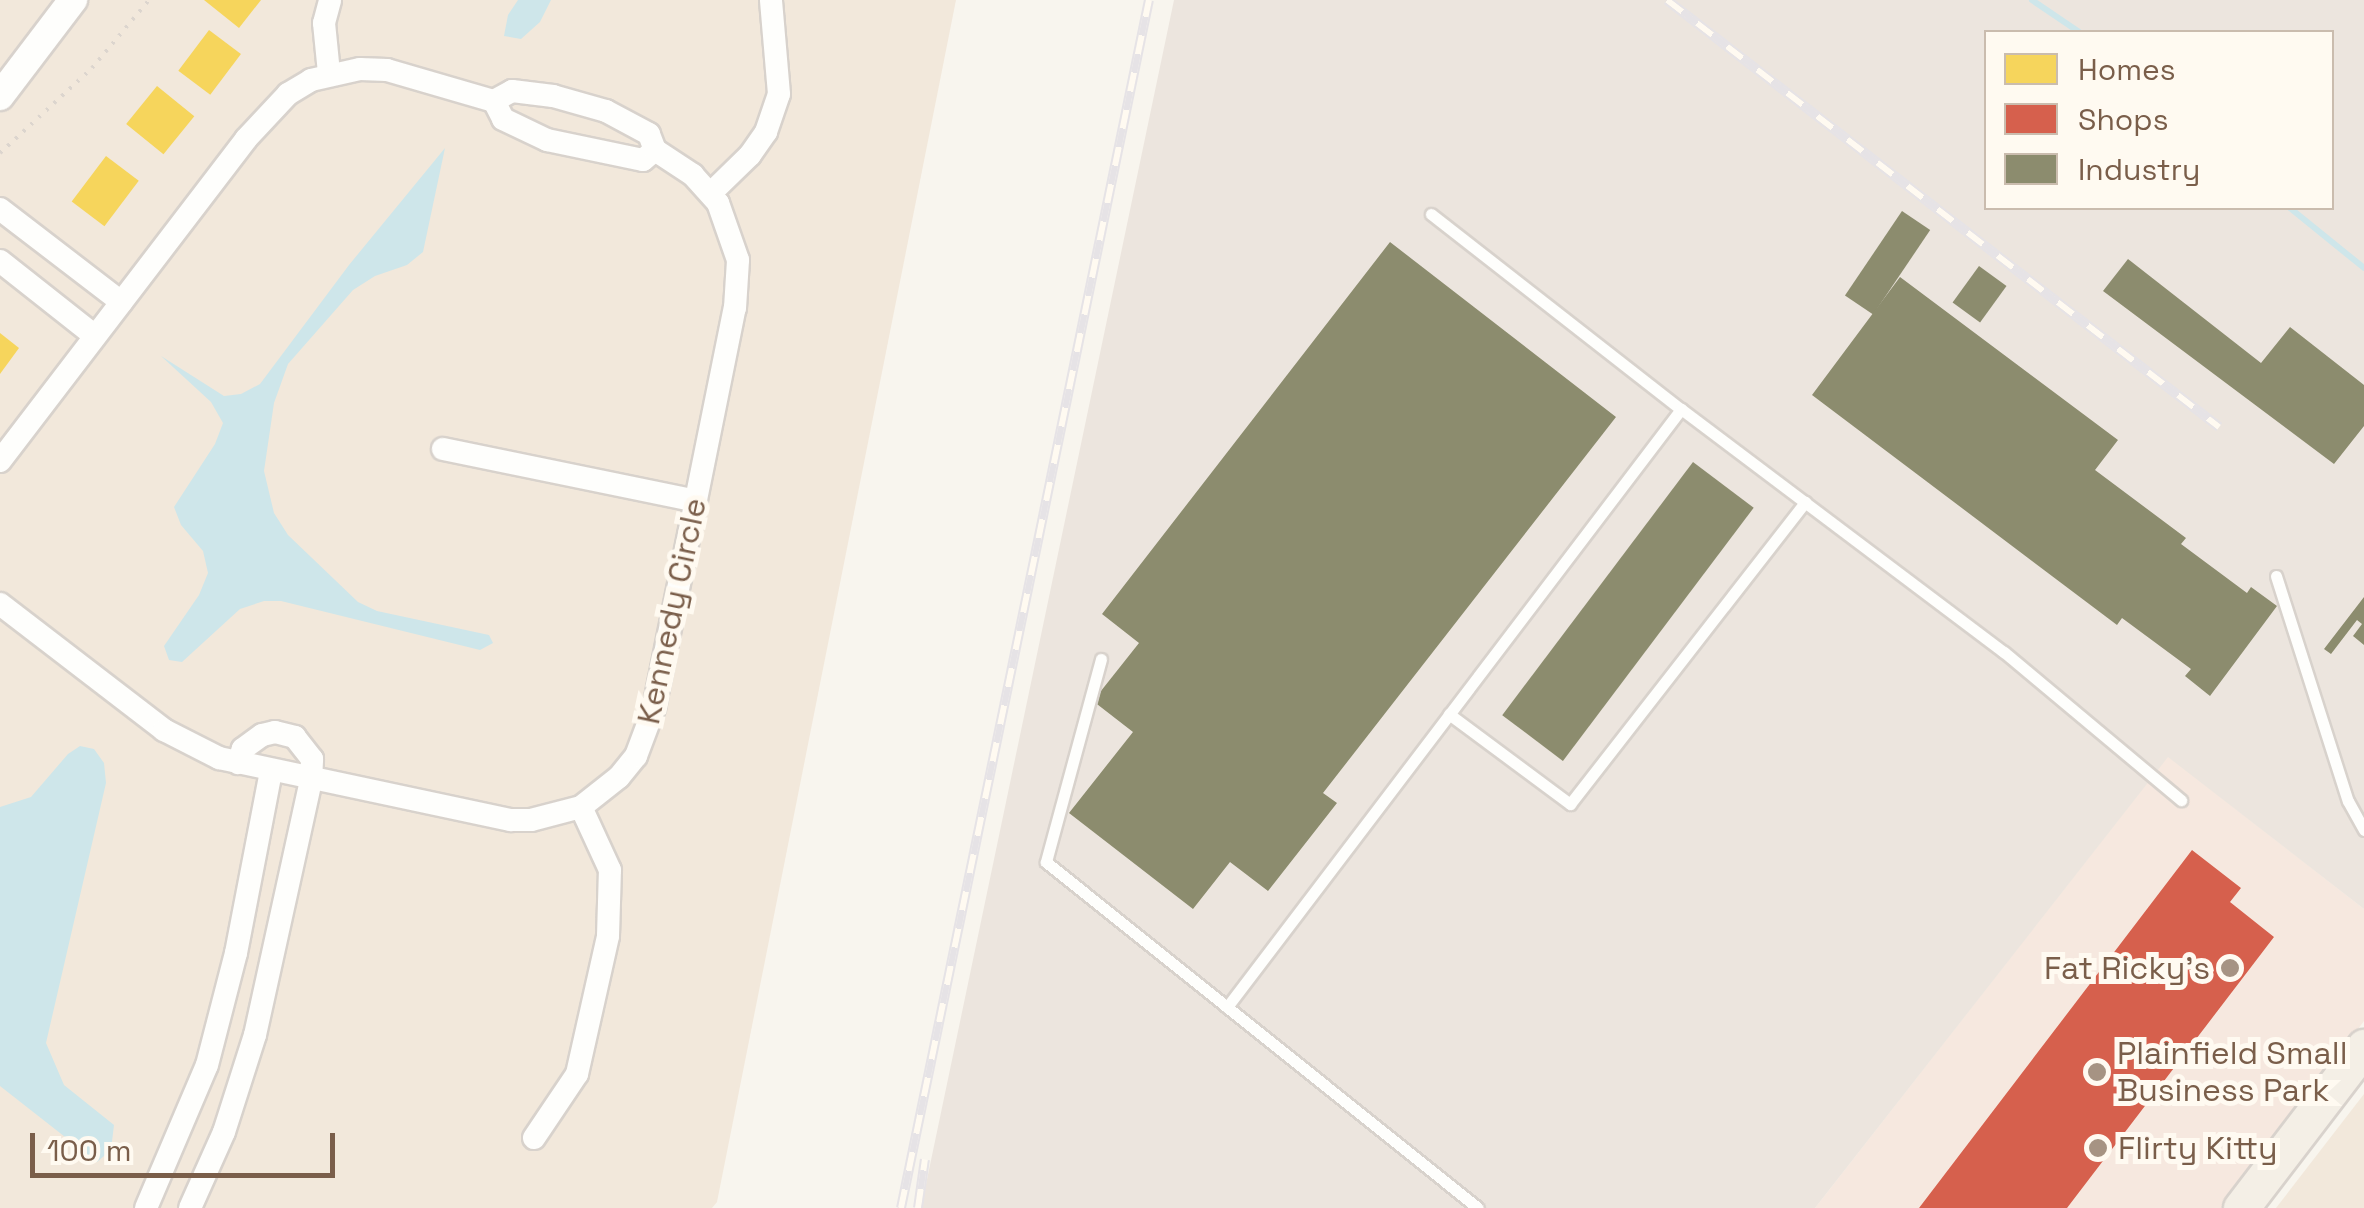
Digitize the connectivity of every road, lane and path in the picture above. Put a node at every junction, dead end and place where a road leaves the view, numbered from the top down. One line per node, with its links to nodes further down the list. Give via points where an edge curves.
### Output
1 (73, 0): 6 (street)
2 (149, 0): 9 (path, via 92,68)
3 (330, 0): 5 (street, via 324,23)
4 (771, 0): 10 (street, via 779,94 750,155)
5 (329, 74): 7 (street, Kennedy Circle, via 387,70); 14 (street, Kennedy Circle, via 272,109)
6 (0, 96)
7 (494, 102): 8 (street, Kennedy Circle, via 503,119 547,140 643,160); 8 (street, Kennedy Circle, via 512,90 580,104 649,134)
8 (655, 150): 10 (street, Kennedy Circle)
9 (0, 153)
10 (710, 193): 19 (street, Kennedy Circle, via 734,238 738,283)
11 (0, 208): 14 (street)
12 (1431, 214): 16 (lane)
13 (0, 261): 15 (street)
14 (121, 302): 15 (street, Kennedy Circle)
15 (95, 336): 18 (street, Kennedy Circle)
16 (1681, 410): 20 (lane); 24 (lane)
17 (444, 449): 19 (street)
18 (0, 460)
19 (696, 501): 29 (street, Kennedy Circle, via 646,734 619,776)
20 (1804, 502): 24 (lane, via 1570,804); 28 (lane, via 2004,652)
21 (2276, 576): 30 (lane, via 2348,801)
22 (0, 604): 25 (street, Kennedy Circle, via 164,730)
23 (1101, 659): 33 (lane, via 1046,862)
24 (1449, 714): 33 (lane)
25 (238, 763): 26 (street, Kennedy Circle); 27 (street, via 243,749 262,735 296,736 312,759)
26 (271, 772): 27 (street, Kennedy Circle); 31 (street)
27 (311, 780): 29 (street, Kennedy Circle, via 491,818 530,820); 32 (street)
28 (2181, 800)
29 (581, 807): 37 (street, via 610,870 608,936 578,1074)
30 (2364, 830)
31 (236, 953): 32 (street); 35 (street)
32 (274, 958): 36 (street)
33 (1227, 1007): 40 (lane)
34 (2364, 1047): 41 (main road)
35 (207, 1065): 36 (street); 38 (street)
36 (242, 1077): 39 (street)
37 (534, 1138)
38 (152, 1206)
39 (190, 1208)
40 (1478, 1208)
41 (2241, 1208)

